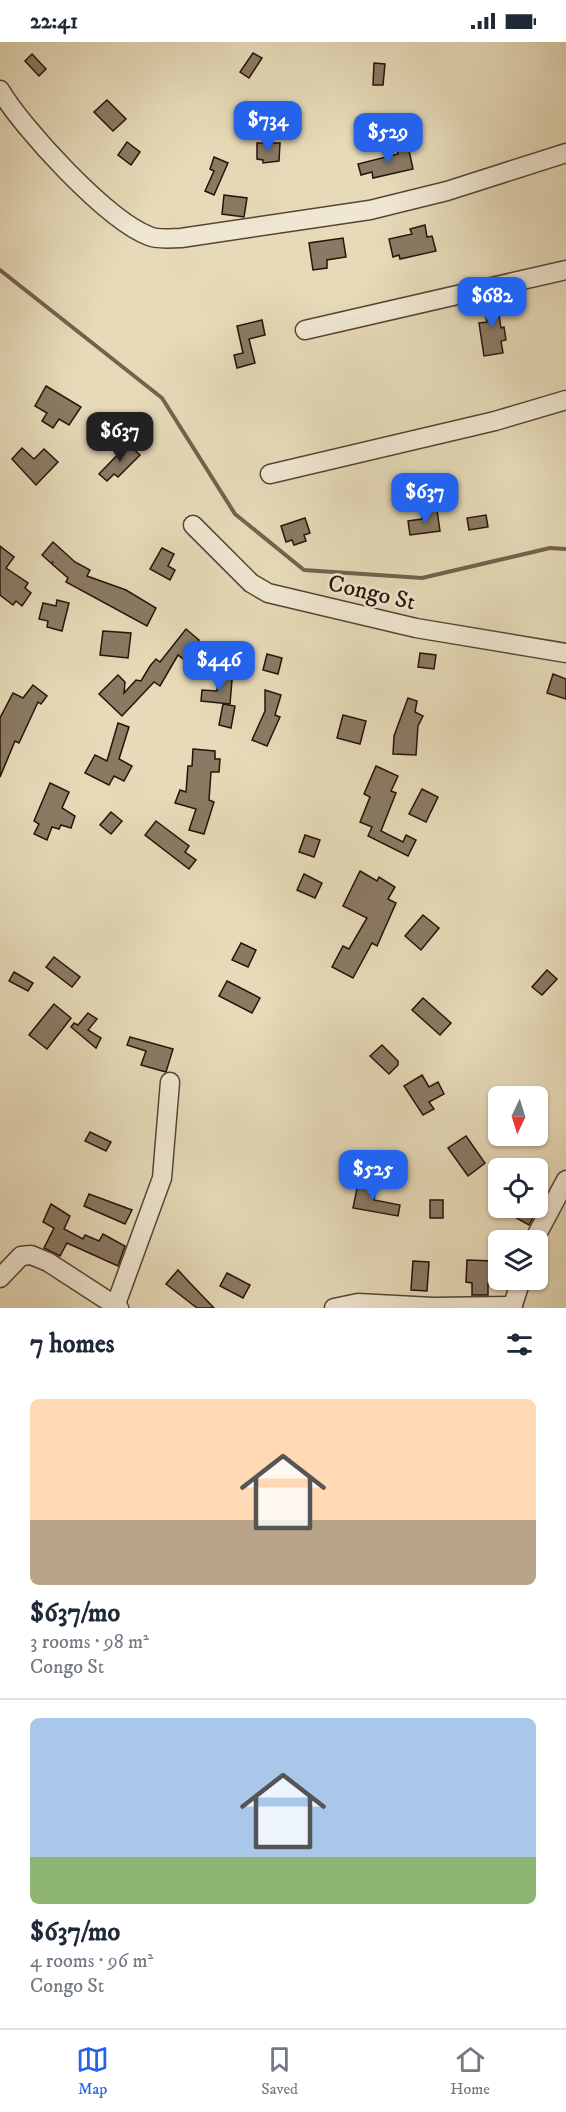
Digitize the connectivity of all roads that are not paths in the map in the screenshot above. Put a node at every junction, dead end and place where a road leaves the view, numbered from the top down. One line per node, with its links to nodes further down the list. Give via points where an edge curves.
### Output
1 (0, 90): 2 (street, via 22,122 62,166 105,206 151,238 181,238 370,210 447,191)
2 (566, 153)
3 (566, 270): 4 (street)
4 (305, 330)
5 (566, 400): 6 (street, via 495,421)
6 (270, 474)
7 (193, 525): 8 (street, Congo St, via 251,583 268,593 416,628)
8 (566, 653)
9 (170, 1082): 14 (street, via 162,1178)
10 (566, 1180): 11 (street)
11 (539, 1230)
12 (0, 1278): 14 (street, via 21,1256 32,1255)
13 (517, 1290): 15 (street)
14 (117, 1306)
15 (512, 1307): 16 (street, via 358,1303)
16 (334, 1308)

